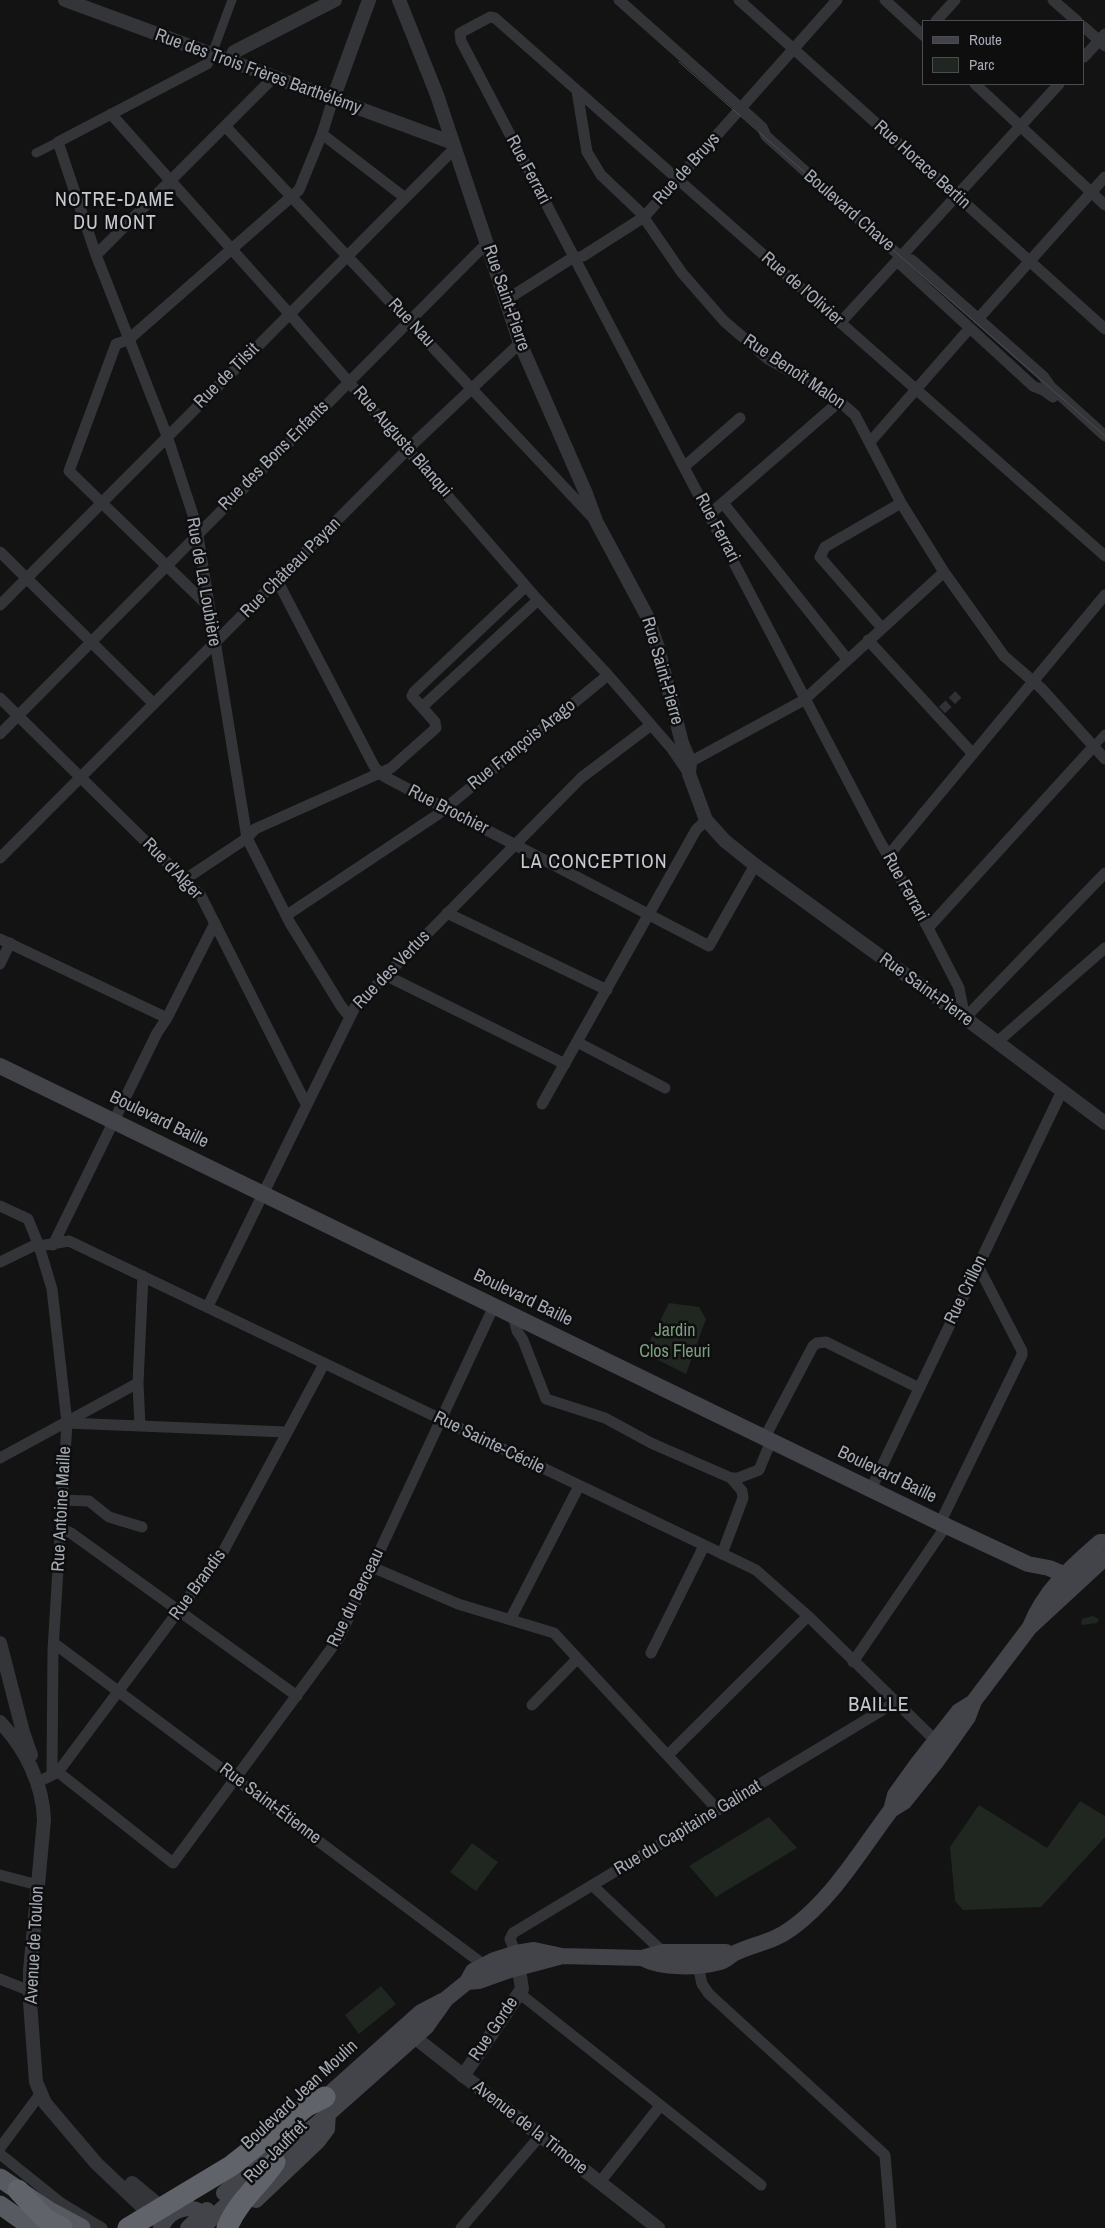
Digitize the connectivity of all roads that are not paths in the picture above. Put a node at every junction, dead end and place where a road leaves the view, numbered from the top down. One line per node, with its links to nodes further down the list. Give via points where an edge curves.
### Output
1 (65, 0): 19 (street, Rue des Trois Frères Barthélémy)
2 (232, 0): 19 (street)
3 (336, 0): 21 (street, via 234,52)
4 (369, 0): 26 (street)
5 (399, 0): 33 (street, Rue Saint-Pierre)
6 (619, 0): 27 (street, Boulevard Chave)
7 (739, 0): 18 (street, Rue Horace Bertin)
8 (837, 0): 18 (street, Rue de Bruys)
9 (885, 0): 16 (street)
10 (954, 0): 12 (street)
11 (1053, 0): 13 (street)
12 (937, 20)
13 (1076, 20)
14 (500, 22): 25 (street, Rue de l'Olivier); 48 (street, Rue Ferrari, via 490,17 463,29 459,36)
15 (1085, 28): 17 (street)
16 (922, 33)
17 (1103, 40): 20 (street)
18 (794, 50): 27 (street, Rue de Bruys); 41 (street, Rue Horace Bertin)
19 (212, 54): 21 (street, Rue des Trois Frères Barthélémy); 28 (street, via 207,64)
20 (1085, 56)
21 (230, 61): 22 (street, Rue des Trois Frères Barthélémy)
22 (273, 78): 26 (street, Rue des Trois Frères Barthélémy); 29 (street)
23 (976, 85): 30 (street)
24 (1058, 85): 30 (street)
25 (577, 91): 37 (street, Rue de l'Olivier); 43 (street, Rue Benoît Malon, via 587,152 601,175)
26 (332, 99): 31 (street); 33 (street, Rue des Trois Frères Barthélémy)
27 (741, 109): 37 (street, Rue de Bruys); 49 (street, Boulevard Chave)
28 (111, 114): 32 (street); 36 (street, Rue Auguste Blanqui)
29 (225, 126): 36 (street); 39 (street, Rue Nau)
30 (1020, 127): 38 (street); 41 (street)
31 (322, 134): 39 (street, via 299,190); 40 (street)
32 (58, 142): 34 (street); 46 (street, Rue de La Loubière)
33 (454, 145): 40 (street, Rue de Tilsit); 44 (street, Rue Saint-Pierre)
34 (36, 153)
35 (1105, 177): 38 (street)
36 (171, 180): 45 (street, Rue Auguste Blanqui); 46 (street)
37 (678, 181): 43 (street, Rue de Bruys); 55 (street, Rue de l'Olivier)
38 (1091, 192): 42 (street); 50 (street)
39 (292, 197): 45 (street); 47 (street, Rue Nau)
40 (404, 197): 47 (street, Rue de Tilsit)
41 (957, 197): 49 (street); 50 (street, Rue Horace Bertin)
42 (1105, 205)
43 (644, 217): 48 (street, Rue de Bruys); 63 (street, Rue Benoît Malon, via 682,273 724,321 768,359)
44 (488, 246): 51 (street, Rue Saint-Pierre); 54 (street, Rue des Bons Enfants, via 481,249)
45 (232, 249): 52 (street, Rue Auguste Blanqui); 58 (street)
46 (96, 255): 58 (street, Rue de La Loubière)
47 (348, 256): 52 (street, Rue de Tilsit); 54 (street, Rue Nau)
48 (574, 259): 51 (street, Rue de Bruys); 70 (street, Rue Ferrari)
49 (899, 259): 53 (street, Boulevard Chave, via 912,260); 55 (street); 56 (street, Boulevard Chave)
50 (1030, 262): 53 (street); 57 (street, Rue Horace Bertin)
51 (506, 300): 59 (street, Rue Saint-Pierre)
52 (289, 313): 60 (street, Rue Auguste Blanqui); 65 (street, Rue de Tilsit)
53 (978, 319): 66 (street, Boulevard Chave)
54 (410, 322): 60 (street, Rue des Bons Enfants); 61 (street, Rue Nau)
55 (840, 323): 62 (street, Rue de l'Olivier)
56 (969, 329): 62 (street); 68 (street, Boulevard Chave, via 1033,386 1046,391)
57 (1105, 329)
58 (128, 340): 65 (street, Rue de La Loubière); 71 (street, via 116,344 69,471)
59 (520, 343): 61 (street, Rue Château Payan); 75 (street, Rue Saint-Pierre)
60 (349, 382): 69 (street, Rue Auguste Blanqui); 76 (street, Rue des Bons Enfants)
61 (472, 387): 69 (street, Rue Château Payan); 75 (street, Rue Nau)
62 (916, 390): 67 (street); 78 (street, Rue de l'Olivier)
63 (840, 401): 67 (street, Rue Benoît Malon, via 855,415); 72 (street)
64 (740, 418): 70 (street)
65 (167, 436): 71 (street, Rue de Tilsit); 76 (street, Rue de La Loubière)
66 (1105, 436)
67 (870, 442): 73 (street, Rue Benoît Malon)
68 (1105, 443)
69 (408, 449): 82 (street, Rue Château Payan); 83 (street, Rue Auguste Blanqui)
70 (684, 466): 74 (street, Rue Ferrari)
71 (102, 502): 79 (street); 81 (street, Rue de Tilsit)
72 (723, 503): 74 (street); 92 (street)
73 (901, 503): 80 (street, Rue Benoît Malon); 88 (street, via 825,547 820,557)
74 (710, 514): 96 (street, Rue Ferrari)
75 (596, 521): 106 (street, Rue Saint-Pierre, via 647,616)
76 (197, 533): 79 (street, Rue des Bons Enfants); 86 (street, Rue de La Loubière)
77 (0, 552): 81 (street)
78 (1105, 556)
79 (167, 565): 86 (street); 90 (street, Rue des Bons Enfants)
80 (944, 572): 88 (street); 94 (street, Rue Benoît Malon, via 1004,656)
81 (27, 578): 87 (street, Rue de Tilsit); 90 (street)
82 (278, 582): 91 (street, Rue Château Payan); 107 (street)
83 (526, 586): 85 (street, Rue Auguste Blanqui); 98 (street, via 414,692 412,696)
84 (1105, 595): 94 (street)
85 (538, 600): 93 (street, Rue Auguste Blanqui); 98 (street)
86 (209, 604): 91 (street, Rue de La Loubière)
87 (0, 605)
88 (882, 628): 89 (street)
89 (868, 640): 92 (street); 104 (street, via 940,712)
90 (91, 641): 97 (street); 99 (street, Rue des Bons Enfants)
91 (215, 643): 97 (street, Rue Château Payan); 111 (street, Rue de La Loubière)
92 (848, 659): 96 (street)
93 (608, 674): 100 (street, Rue Auguste Blanqui); 109 (street, Rue François Arago)
94 (1033, 683): 103 (street, Rue Benoît Malon); 104 (street)
95 (0, 698): 99 (street, Rue d'Alger)
96 (806, 698): 106 (street); 114 (street, Rue Ferrari)
97 (154, 704): 108 (street, Rue Château Payan)
98 (422, 706): 107 (street, via 436,728)
99 (18, 716): 101 (street, Rue des Bons Enfants); 108 (street, Rue d'Alger)
100 (651, 725): 106 (street, Rue Auguste Blanqui); 112 (street, Rue des Vertus, via 581,778)
101 (0, 734)
102 (1105, 734): 103 (street)
103 (1094, 746): 105 (street, Rue Benoît Malon); 122 (street)
104 (973, 754): 114 (street)
105 (1105, 759)
106 (690, 768): 110 (street, Rue Saint-Pierre)
107 (380, 774): 109 (street, Rue Brochier); 111 (street, via 256,829)
108 (80, 778): 113 (street, Rue Château Payan); 117 (street, Rue d'Alger)
109 (444, 808): 112 (street, Rue Brochier); 120 (street, Rue François Arago)
110 (706, 820): 115 (street, Rue Saint-Pierre, via 725,842); 119 (street, via 696,830)
111 (247, 838): 117 (street); 120 (street, Rue de La Loubière)
112 (515, 844): 118 (street, Rue des Vertus); 119 (street, Rue Brochier)
113 (1, 856)
114 (888, 856): 122 (street, Rue Ferrari)
115 (755, 865): 119 (street, Rue Brochier, via 709,946); 130 (street, Rue Saint-Pierre)
116 (1105, 873): 130 (street)
117 (184, 880): 121 (street, Rue d'Alger, via 200,896)
118 (447, 913): 126 (street, Rue des Vertus); 127 (street)
119 (650, 913): 127 (street)
120 (287, 915): 128 (street, Rue de La Loubière)
121 (215, 923): 129 (street); 137 (street, Rue d'Alger)
122 (928, 928): 130 (street, Rue Ferrari, via 959,988)
123 (5, 941): 125 (street); 129 (street)
124 (1105, 948): 132 (street)
125 (0, 964)
126 (386, 975): 128 (street, Rue des Vertus); 133 (street)
127 (607, 990): 131 (street)
128 (349, 1016): 137 (street, Rue des Vertus)
129 (167, 1018): 139 (street)
130 (965, 1018): 132 (street, Rue Saint-Pierre)
131 (577, 1042): 133 (street); 135 (street)
132 (996, 1043): 136 (street, Rue Saint-Pierre)
133 (565, 1064): 138 (street)
134 (0, 1066): 139 (main road, Boulevard Baille)
135 (665, 1088)
136 (1062, 1091): 140 (street, Rue Saint-Pierre); 146 (street, Rue Crillon)
137 (306, 1104): 141 (street, Rue des Vertus)
138 (542, 1104)
139 (114, 1121): 141 (main road, Boulevard Baille); 143 (street)
140 (1105, 1123)
141 (262, 1193): 148 (street, Rue des Vertus); 149 (main road, Boulevard Baille)
142 (0, 1206): 144 (street, via 28,1219)
143 (53, 1245): 144 (street, Rue Sainte-Cécile); 147 (street, Rue Sainte-Cécile, via 69,1241)
144 (40, 1246): 145 (street, Rue Sainte-Cécile, via 33,1246); 155 (street, Rue Antoine Maille, via 52,1289)
145 (0, 1262)
146 (978, 1266): 153 (street, Rue Crillon); 164 (street, via 1022,1355)
147 (143, 1276): 148 (street, Rue Sainte-Cécile); 152 (street)
148 (208, 1306): 151 (street, Rue Sainte-Cécile)
149 (494, 1306): 150 (main road, Boulevard Baille); 154 (street, Rue du Berceau)
150 (517, 1325): 158 (main road, Boulevard Baille); 160 (street, via 546,1399 610,1421)
151 (324, 1364): 154 (street, Rue Sainte-Cécile); 157 (street, Rue Brandis)
152 (138, 1383): 155 (street); 156 (street)
153 (919, 1388): 158 (street, via 826,1342 817,1343); 162 (street, Rue Crillon)
154 (441, 1420): 161 (street, Rue Sainte-Cécile); 171 (street, Rue du Berceau)
155 (67, 1423): 156 (street); 159 (street); 163 (street, Rue Antoine Maille)
156 (140, 1426): 157 (street)
157 (286, 1432): 173 (street, Rue Brandis, via 224,1550)
158 (768, 1439): 160 (street, via 759,1470); 162 (main road, Boulevard Baille)
159 (0, 1458)
160 (731, 1478): 169 (street, via 742,1491 743,1498)
161 (579, 1486): 168 (street, Rue Sainte-Cécile); 175 (street)
162 (870, 1489): 164 (main road, Boulevard Baille)
163 (61, 1500): 165 (street, via 89,1501 110,1518); 166 (street, Rue Antoine Maille)
164 (943, 1524): 172 (main road, Boulevard Baille, via 1028,1564 1040,1577); 180 (street)
165 (142, 1527)
166 (60, 1528): 173 (street); 177 (street, Rue Antoine Maille)
167 (1105, 1542): 172 (main road, Boulevard Jean Moulin, via 1100,1542)
168 (704, 1546): 169 (street, Rue Sainte-Cécile); 178 (street)
169 (722, 1554): 174 (street, Rue Sainte-Cécile, via 761,1573)
170 (1105, 1558): 172 (main road, Boulevard Baille, via 1080,1581)
171 (372, 1566): 175 (street, via 458,1604); 182 (street, Rue du Berceau, via 340,1638)
172 (1062, 1584): 186 (main road, Boulevard Jean Moulin, via 1038,1606 1030,1627 974,1701 959,1711)
173 (179, 1612): 181 (street, Rue Brandis); 182 (street)
174 (808, 1616): 180 (street, Rue Sainte-Cécile); 187 (street)
175 (511, 1618): 179 (street, via 554,1633)
176 (0, 1643): 185 (street, Avenue de Toulon)
177 (55, 1644): 181 (street, Rue Saint-Étienne); 188 (street, Rue Antoine Maille)
178 (651, 1653)
179 (577, 1659): 184 (street); 187 (street)
180 (852, 1662): 183 (street, Rue Sainte-Cécile)
181 (119, 1692): 188 (street, Rue Brandis); 189 (street, Rue Saint-Étienne)
182 (297, 1696): 189 (street, Rue du Berceau)
183 (894, 1703): 186 (street, Rue Sainte-Cécile); 191 (street, Rue du Capitaine Galinat)
184 (532, 1705)
185 (10, 1728): 190 (street, Avenue de Toulon)
186 (940, 1745): 197 (main road, Boulevard Jean Moulin, via 895,1795 892,1810 829,1894 806,1917 774,1939 734,1954 720,1951)
187 (668, 1755): 191 (street)
188 (55, 1773): 189 (street, Rue du Berceau, via 173,1863); 190 (street, Rue Brandis)
189 (235, 1778): 199 (street, Rue Saint-Étienne)
190 (38, 1782): 193 (street, Avenue de Toulon, via 44,1820)
191 (718, 1810): 194 (street, Rue du Capitaine Galinat)
192 (0, 1875): 193 (street)
193 (38, 1885): 202 (street, Avenue de Toulon)
194 (592, 1885): 195 (street); 198 (street, Rue du Capitaine Galinat, via 513,1933 510,1939)
195 (663, 1952): 196 (main road, Boulevard Jean Moulin); 197 (main road, Boulevard Jean Moulin)
196 (642, 1958): 197 (main road, Boulevard Jean Moulin, via 651,1963); 198 (main road, Boulevard Jean Moulin, via 562,1956 534,1950)
197 (695, 1959): 234 (street, via 702,1984 709,1994 885,2155)
198 (515, 1961): 199 (main road, Boulevard Jean Moulin); 201 (main road, Boulevard Jean Moulin, via 479,1981); 203 (street, Rue Gorde, via 522,1984)
199 (484, 1965): 201 (main road, Boulevard Jean Moulin, via 473,1971)
200 (0, 1979): 202 (street)
201 (467, 1982): 204 (main road, Boulevard Jean Moulin, via 446,1999 421,2012)
202 (30, 1991): 206 (street, Avenue de Toulon, via 34,2070)
203 (519, 1993): 205 (street, Rue Gorde); 208 (street)
204 (412, 2029): 205 (street, Avenue de la Timone); 207 (main road, Boulevard Jean Moulin)
205 (463, 2076): 210 (street, Avenue de la Timone)
206 (41, 2092): 211 (street); 212 (street, Avenue de Toulon, via 46,2103)
207 (327, 2105): 209 (main road, Boulevard Jean Moulin); 216 (highway, via 307,2106 260,2144); 224 (main road, Rue Jauffret, via 327,2129 318,2141)
208 (660, 2106): 217 (street); 218 (street)
209 (295, 2135): 214 (main road, Boulevard Jean Moulin); 229 (main road, Boulevard Jean Moulin)
210 (540, 2136): 217 (street, Avenue de la Timone); 232 (street)
211 (0, 2148)
212 (86, 2150): 220 (street, Avenue de Toulon); 225 (street, Avenue de Toulon)
213 (0, 2154): 227 (street, via 60,2203)
214 (275, 2162): 224 (highway, via 238,2208); 230 (main road, Boulevard Jean Moulin)
215 (0, 2178): 219 (highway)
216 (203, 2179): 220 (street); 222 (main road, via 183,2192); 228 (highway)
217 (600, 2182): 233 (street, Avenue de la Timone)
218 (761, 2185)
219 (9, 2191): 223 (highway); 226 (highway)
220 (150, 2199): 222 (street, Avenue de Toulon, via 165,2211)
221 (0, 2205): 223 (highway)
222 (175, 2211): 225 (main road); 231 (main road, via 186,2208 200,2211)
223 (46, 2225)
224 (234, 2225)
225 (161, 2227)
226 (81, 2228)
227 (102, 2228)
228 (128, 2228)
229 (188, 2228)
230 (202, 2228)
231 (214, 2228)
232 (461, 2228)
233 (658, 2228)
234 (891, 2228)

